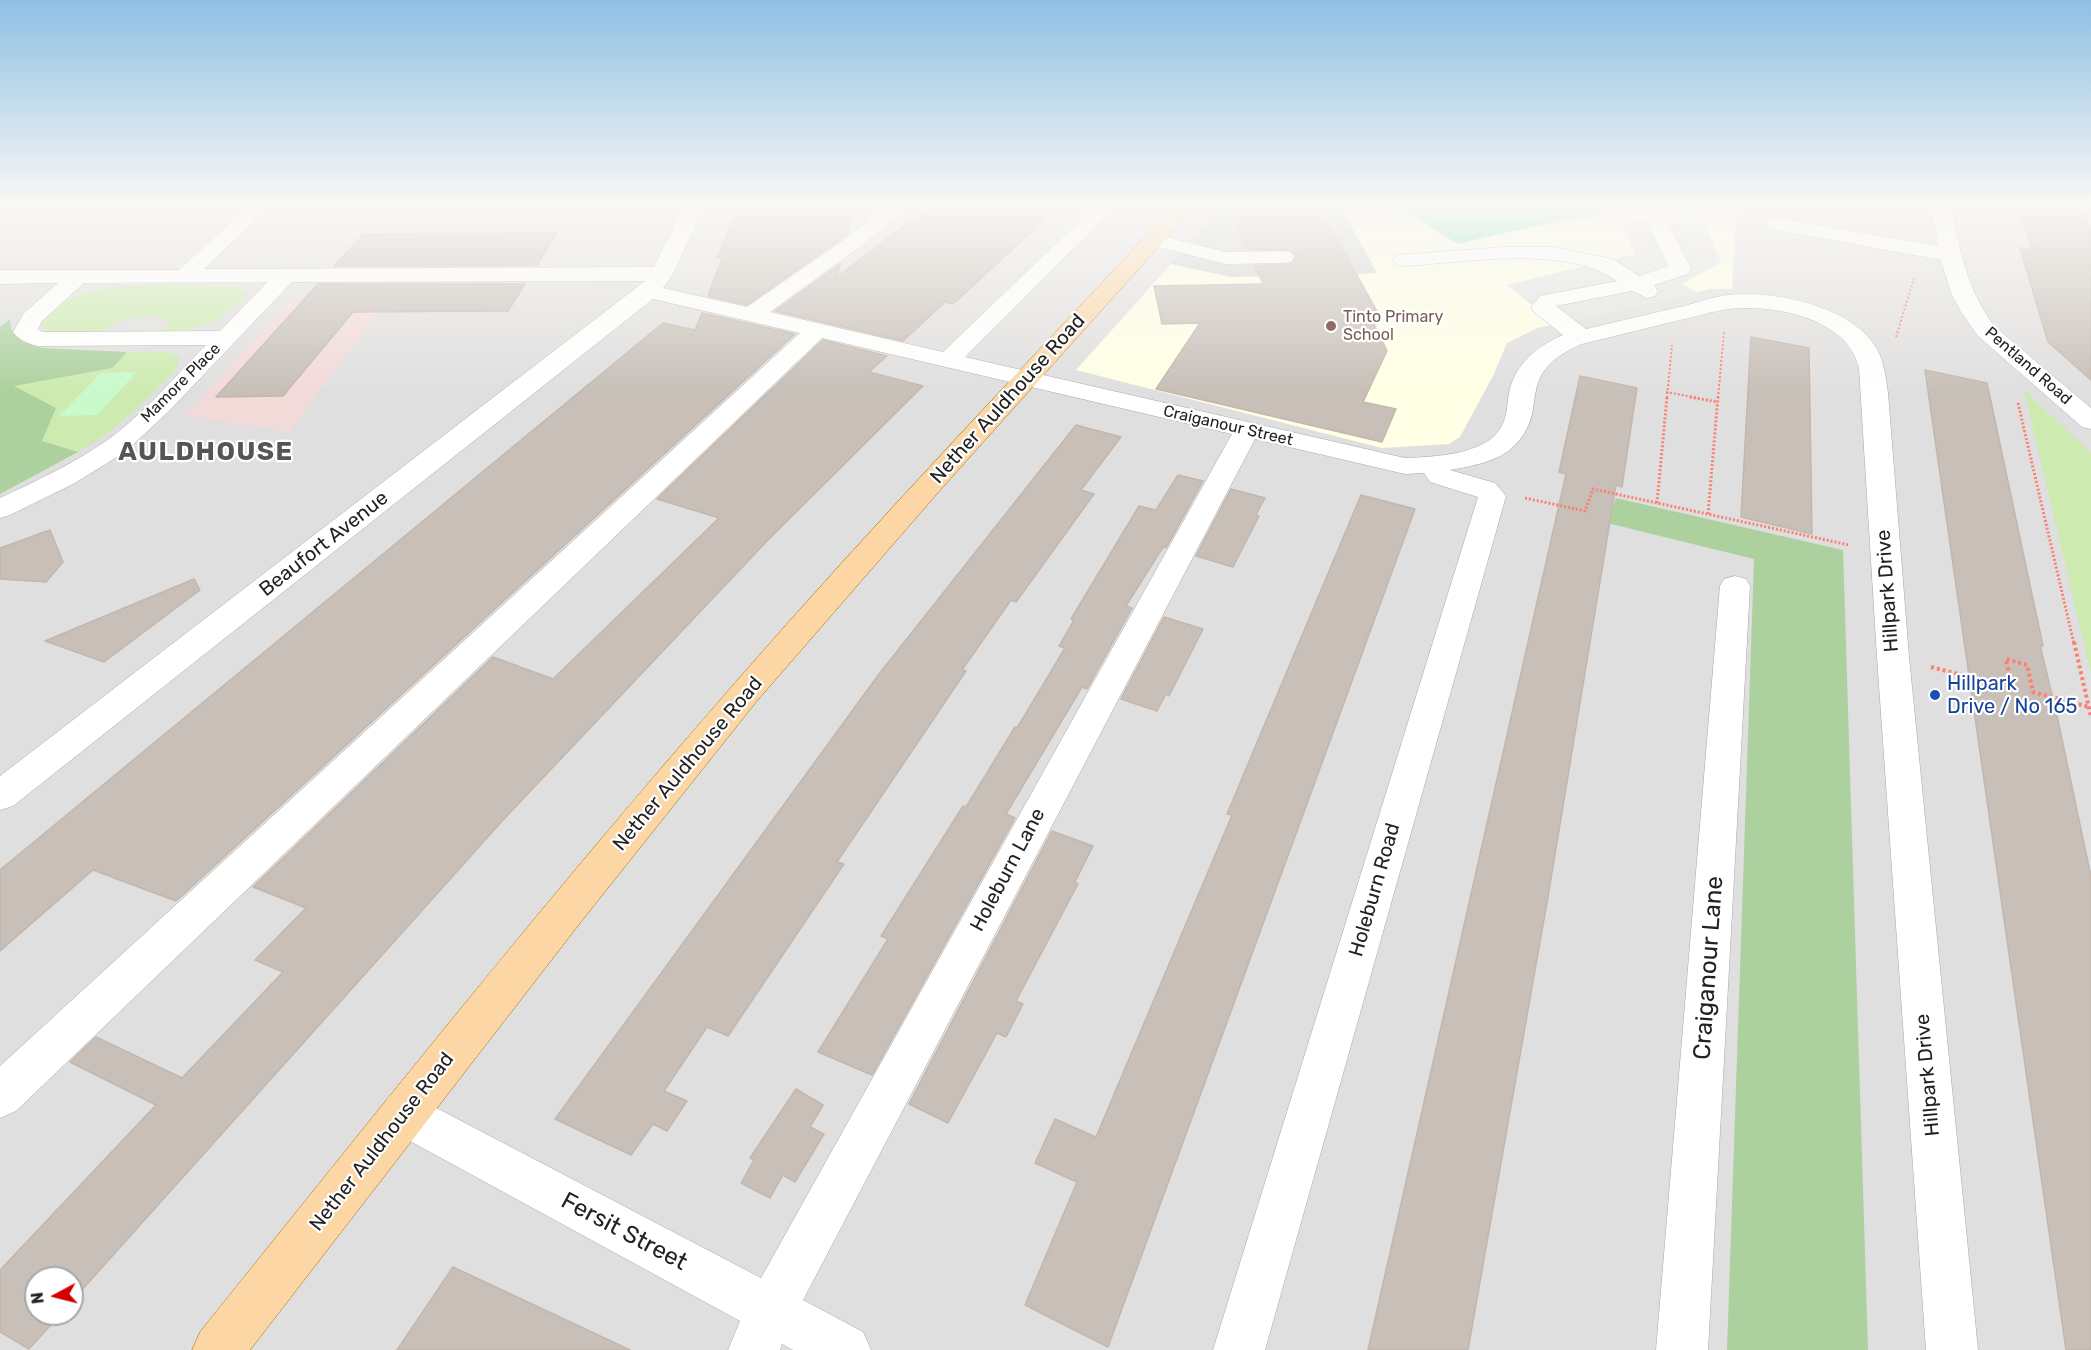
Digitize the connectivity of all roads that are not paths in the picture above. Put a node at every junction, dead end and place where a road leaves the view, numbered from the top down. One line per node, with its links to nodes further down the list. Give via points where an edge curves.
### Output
1 (194, 267): 11 (street)
2 (663, 267): 13 (street)
3 (819, 267): 15 (street)
4 (1043, 267): 20 (street)
5 (1129, 267): 21 (main road, Nether Auldhouse Road)
6 (1610, 267): 14 (street)
7 (1679, 267): 14 (street)
8 (1954, 267): 22 (street, Pentland Road, via 1971,312 1986,331)
9 (287, 275): 11 (street, Craiganour Street); 13 (street, Craiganour Street); 19 (street, Mamore Place)
10 (80, 276): 11 (street, Craiganour Street); 12 (street, Craiganour Street); 19 (street, via 32,318 25,332 38,339)
11 (185, 276)
12 (0, 277)
13 (655, 283): 15 (street, Craiganour Street); 27 (street, Beaufort Avenue)
14 (1635, 284): 16 (street); 18 (street, via 1548,302 1542,307)
15 (751, 315): 17 (street, Craiganour Street)
16 (1673, 315): 18 (street, Hillpark Drive); 35 (street, Hillpark Drive, via 1750,300 1793,307 1852,333 1862,344 1872,369)
17 (819, 329): 20 (street, Craiganour Street); 28 (street)
18 (1581, 337): 24 (street, Hillpark Drive, via 1556,346 1531,369 1523,386 1520,415 1510,434 1479,454)
19 (225, 338): 25 (street, Mamore Place, via 116,446)
20 (947, 361): 21 (street, Craiganour Street)
21 (1026, 379): 23 (street, Craiganour Street); 29 (main road, Nether Auldhouse Road, via 858,562 685,765)
22 (2091, 421)
23 (1247, 430): 24 (street, Craiganour Street, via 1405,466); 30 (street, Holeburn Lane)
24 (1432, 465): 33 (street, Holeburn Road, via 1440,476 1485,489 1492,496)
25 (0, 509)
26 (1735, 586): 34 (street, Craiganour Lane)
27 (0, 796)
28 (0, 1096)
29 (404, 1113): 30 (street, Fersit Street); 31 (main road, Nether Auldhouse Road)
30 (762, 1330): 32 (street, Fersit Street)
31 (218, 1350)
32 (845, 1350)
33 (1239, 1350)
34 (1683, 1350)
35 (1952, 1350)

